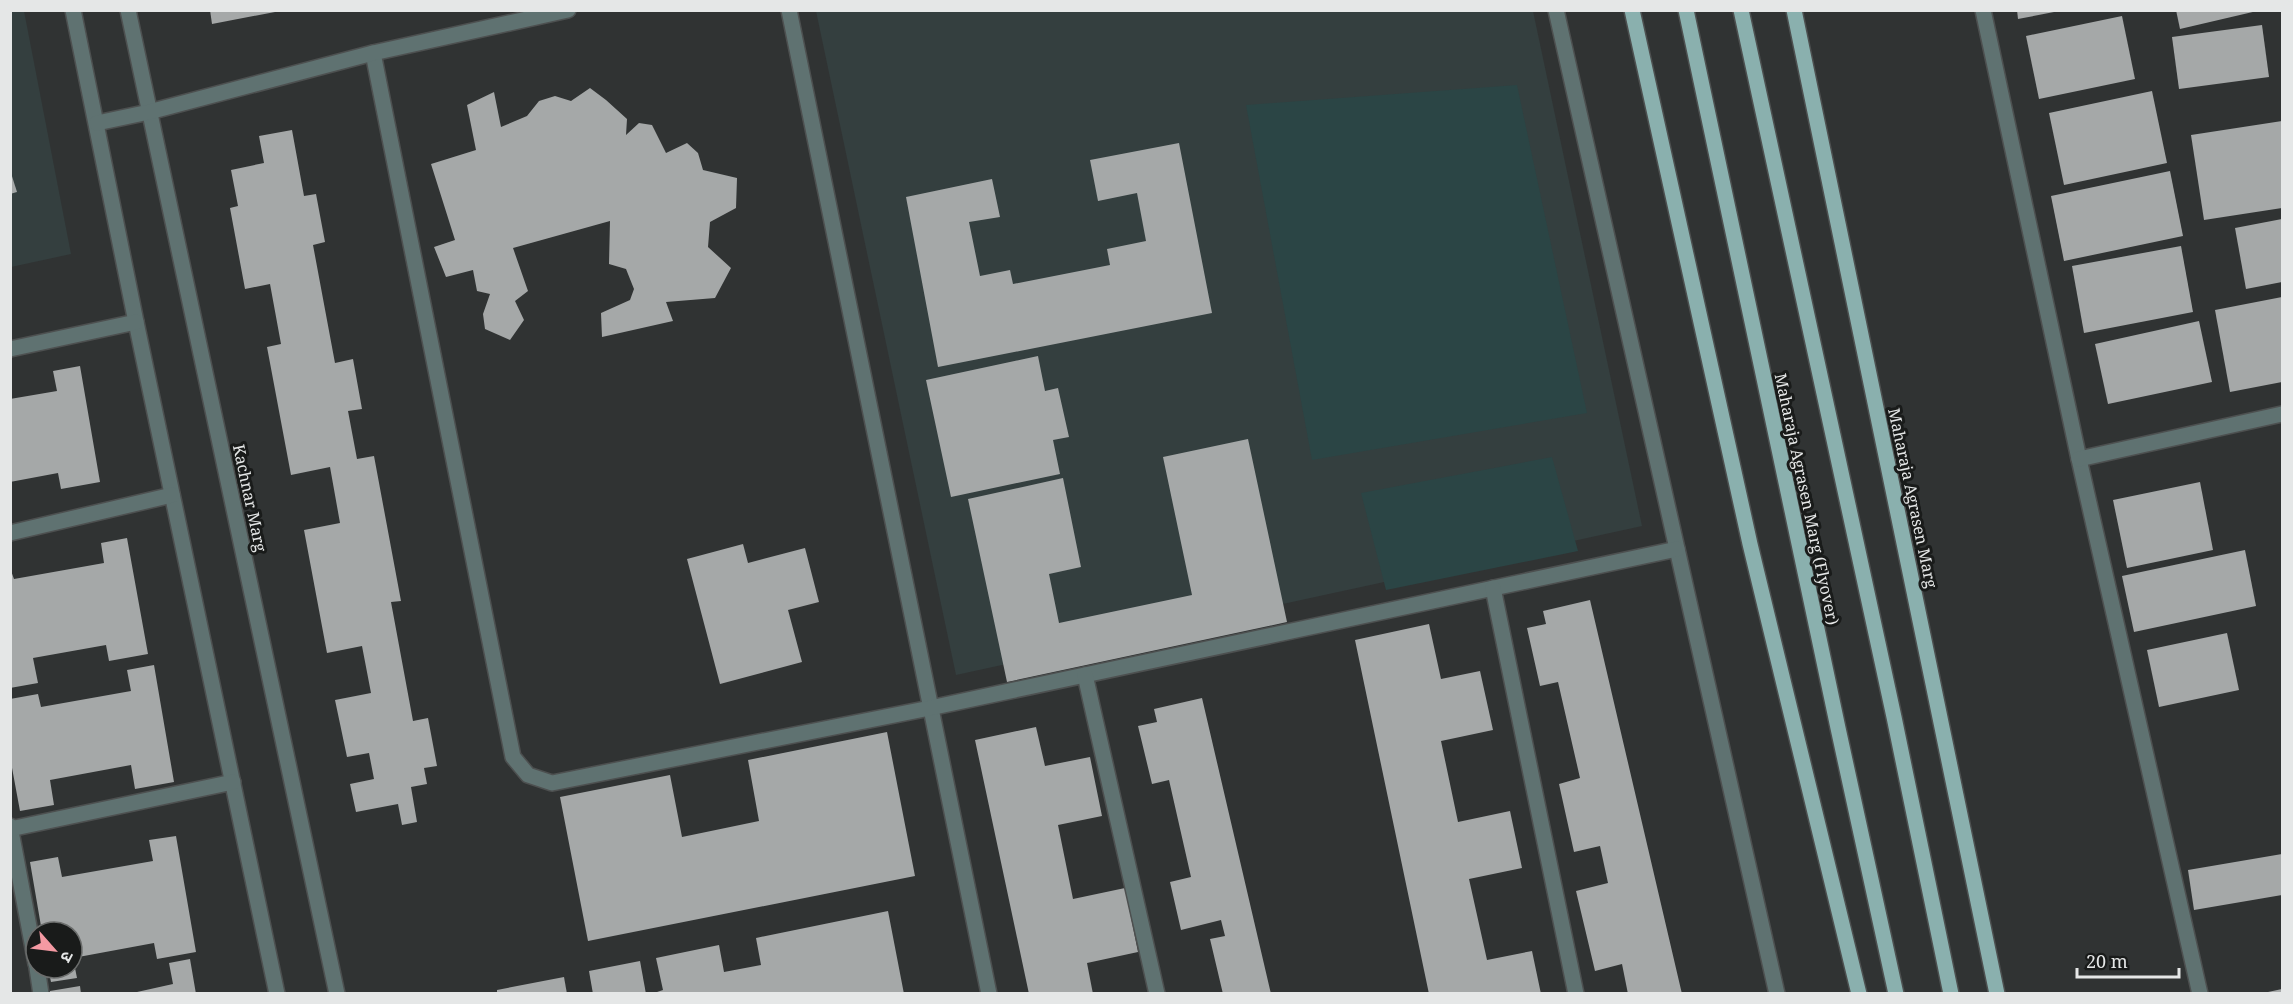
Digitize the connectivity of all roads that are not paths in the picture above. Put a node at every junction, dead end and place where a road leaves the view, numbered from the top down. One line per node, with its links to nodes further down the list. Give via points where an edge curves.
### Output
1 (73, 10): 13 (street)
2 (128, 10): 12 (street, Kachnar Marg)
3 (568, 10): 11 (street)
4 (789, 10): 23 (street)
5 (1556, 10): 20 (street)
6 (1632, 10): 33 (main road, via 1748,532)
7 (1686, 10): 34 (main road, Maharaja Agrasen Marg (Flyover))
8 (1742, 10): 35 (main road)
9 (1794, 10): 36 (main road, Maharaja Agrasen Marg)
10 (1983, 10): 17 (street)
11 (373, 53): 12 (street); 23 (street, via 513,757 528,775 552,783)
12 (149, 112): 13 (street); 28 (street, Kachnar Marg)
13 (97, 123): 14 (street)
14 (136, 322): 15 (street); 18 (street)
15 (10, 349)
16 (2283, 414): 17 (street)
17 (2079, 459): 37 (street)
18 (172, 495): 19 (street); 24 (street)
19 (10, 533)
20 (1677, 549): 21 (street); 32 (street)
21 (1493, 588): 22 (street); 31 (street)
22 (1085, 675): 23 (street); 30 (street)
23 (930, 708): 29 (street)
24 (233, 782): 25 (street); 27 (street)
25 (11, 828): 26 (street)
26 (28, 920)
27 (277, 993)
28 (337, 993)
29 (989, 993)
30 (1157, 993)
31 (1576, 993)
32 (1777, 993)
33 (1858, 993)
34 (1896, 993)
35 (1951, 993)
36 (1997, 993)
37 (2200, 993)

